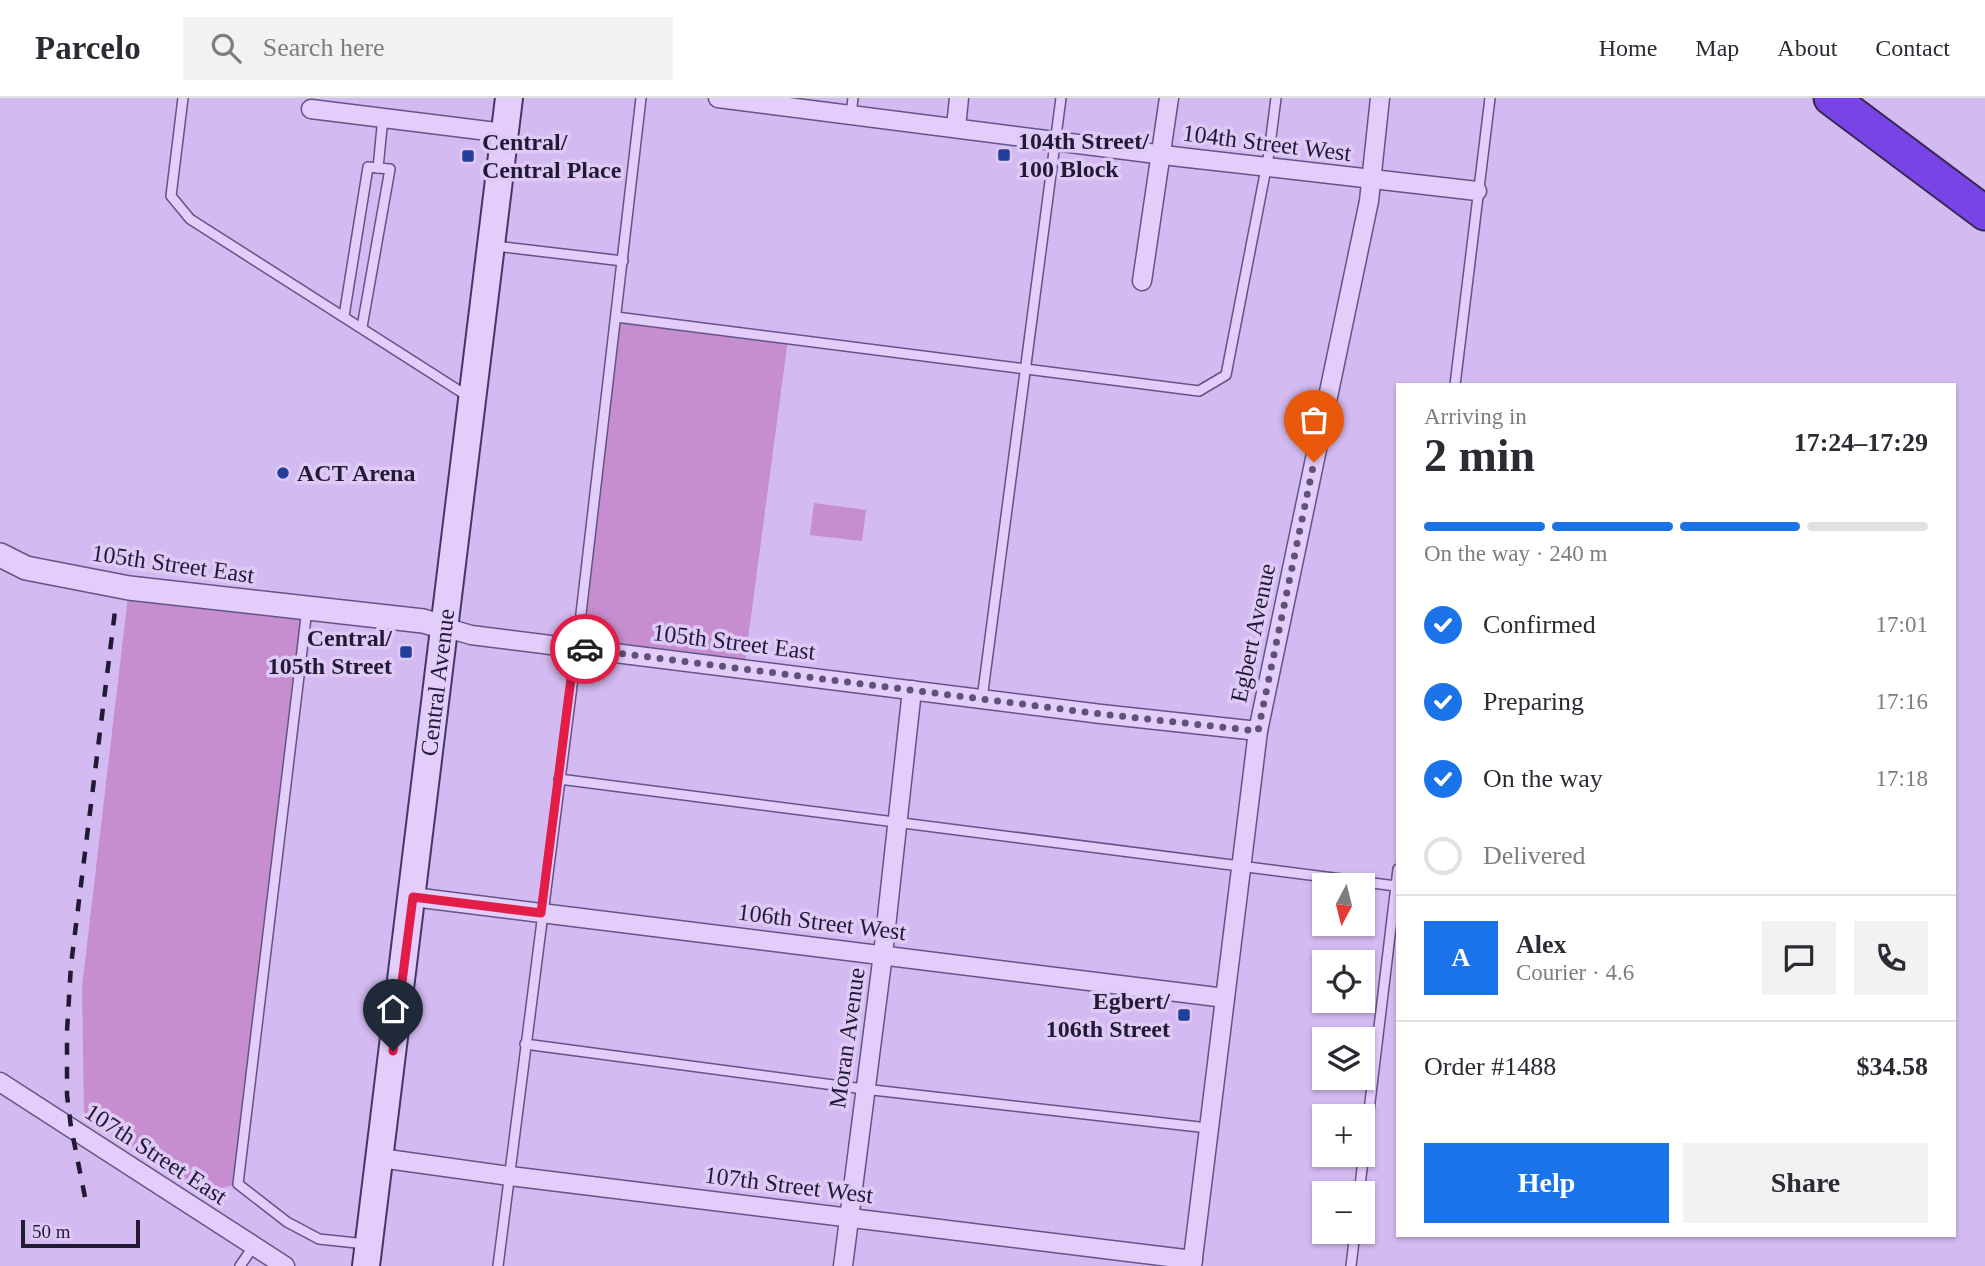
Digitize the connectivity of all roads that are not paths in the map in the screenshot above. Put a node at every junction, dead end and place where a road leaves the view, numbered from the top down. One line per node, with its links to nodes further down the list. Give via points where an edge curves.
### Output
1 (183, 98): 28 (lane, via 171,196 190,219)
2 (509, 98): 17 (main road, Central Avenue)
3 (641, 98): 26 (lane)
4 (718, 98): 12 (street, 104th Street West)
5 (959, 98): 16 (street)
6 (1061, 98): 18 (lane)
7 (1169, 98): 19 (street)
8 (1276, 98): 20 (lane)
9 (1380, 98): 22 (street, Egbert Avenue)
10 (1490, 98): 23 (lane)
11 (1831, 98): 24 (highway)
12 (747, 100): 13 (street, 104th Street West)
13 (852, 106): 16 (street, 104th Street West)
14 (311, 108): 15 (street)
15 (383, 117): 17 (street); 21 (lane)
16 (956, 127): 18 (street, 104th Street West)
17 (504, 132): 25 (main road, Central Avenue)
18 (1056, 141): 19 (street, 104th Street West); 31 (lane)
19 (1162, 155): 20 (street, 104th Street West); 27 (street)
20 (1266, 167): 22 (street, 104th Street West); 31 (lane, via 1226,374 1199,391)
21 (378, 168): 28 (lane, via 368,167); 30 (lane, via 390,169)
22 (1371, 180): 23 (street, 104th Street West); 40 (street, Egbert Avenue)
23 (1477, 191): 32 (lane)
24 (1985, 213)
25 (490, 245): 26 (lane); 33 (main road, Central Avenue)
26 (622, 261): 29 (lane)
27 (1142, 281)
28 (344, 316): 30 (lane)
29 (616, 317): 31 (lane); 37 (lane)
30 (362, 327): 33 (lane)
31 (1024, 369): 39 (lane)
32 (1455, 383)
33 (471, 398): 36 (main road, Central Avenue)
34 (0, 555): 35 (street, 105th Street East, via 26,568 129,588)
35 (307, 608): 36 (street, 105th Street East, via 423,621); 59 (lane, via 238,1184 287,1222 319,1239)
36 (444, 628): 37 (street, 105th Street East); 45 (main road, Central Avenue)
37 (576, 648): 38 (street, 105th Street East); 41 (lane)
38 (912, 691): 39 (street, 105th Street East); 42 (street, Moran Avenue)
39 (982, 699): 40 (street, 105th Street East)
40 (1258, 731): 43 (street, Egbert Avenue)
41 (559, 779): 42 (lane); 46 (lane)
42 (898, 821): 43 (lane); 47 (street, Moran Avenue)
43 (1241, 865): 44 (lane); 48 (street, Egbert Avenue)
44 (1396, 886): 55 (lane)
45 (413, 897): 46 (street, 106th Street West); 53 (main road, Central Avenue)
46 (541, 913): 47 (street, 106th Street West); 49 (lane)
47 (883, 954): 48 (street, 106th Street West); 51 (street, Moran Avenue)
48 (1225, 998): 52 (street, Egbert Avenue)
49 (525, 1044): 51 (lane); 54 (lane)
50 (0, 1082): 58 (street, 107th Street East)
51 (864, 1089): 52 (lane); 56 (street, Moran Avenue)
52 (1208, 1128): 60 (street, Egbert Avenue)
53 (380, 1158): 54 (street, 107th Street West); 59 (main road, Central Avenue)
54 (510, 1176): 56 (street, 107th Street West); 63 (lane)
55 (1361, 1181)
56 (849, 1217): 60 (street, 107th Street West); 64 (street, Moran Avenue)
57 (1354, 1244): 65 (lane)
58 (253, 1247): 61 (lane); 62 (street, 107th Street East)
59 (368, 1255)
60 (1193, 1263)
61 (240, 1266)
62 (285, 1266)
63 (498, 1266)
64 (843, 1266)
65 (1351, 1266)

